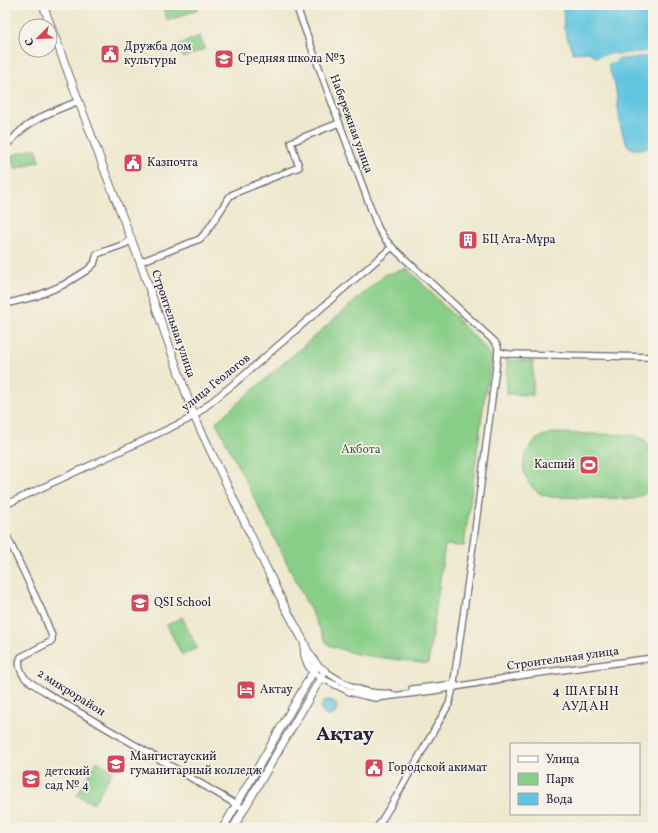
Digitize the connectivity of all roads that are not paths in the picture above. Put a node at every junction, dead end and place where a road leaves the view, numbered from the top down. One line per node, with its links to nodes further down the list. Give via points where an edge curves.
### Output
1 (44, 5): 3 (main road, Строительная улица)
2 (296, 5): 4 (street, Набережная улица)
3 (79, 101): 5 (street, via 47,114 24,128); 6 (main road, Строительная улица)
4 (339, 123): 7 (street, Набережная улица, via 378,228); 8 (street, via 291,142 300,167 230,196 200,239)
5 (5, 146)
6 (131, 240): 8 (main road, Строительная улица); 9 (street, via 97,254 94,264 63,285 38,296)
7 (392, 247): 10 (street, Набережная улица, via 495,342); 12 (street, улица Геологов)
8 (140, 262): 12 (main road, Строительная улица)
9 (5, 304)
10 (498, 352): 11 (street); 21 (street)
11 (649, 357)
12 (194, 416): 13 (street, улица Геологов); 15 (main road, Строительная улица)
13 (5, 505)
14 (5, 532): 22 (street, 2 микрорайон, via 52,636 50,642 19,660 25,678)
15 (304, 642): 17 (main road, Строительная улица); 19 (main road, Строительная улица, via 305,656)
16 (653, 658): 21 (street, Строительная улица)
17 (318, 665): 18 (main road, Строительная улица); 19 (main road)
18 (325, 671): 20 (main road); 21 (street, Строительная улица, via 366,692 388,693)
19 (313, 672): 20 (main road, Строительная улица); 22 (main road)
20 (321, 678): 21 (street, Строительная улица, via 350,692 376,698); 23 (main road)
21 (453, 686): 26 (street, via 448,706)
22 (236, 805): 23 (street); 24 (main road)
23 (244, 809): 25 (main road)
24 (223, 828)
25 (233, 828)
26 (377, 828)

